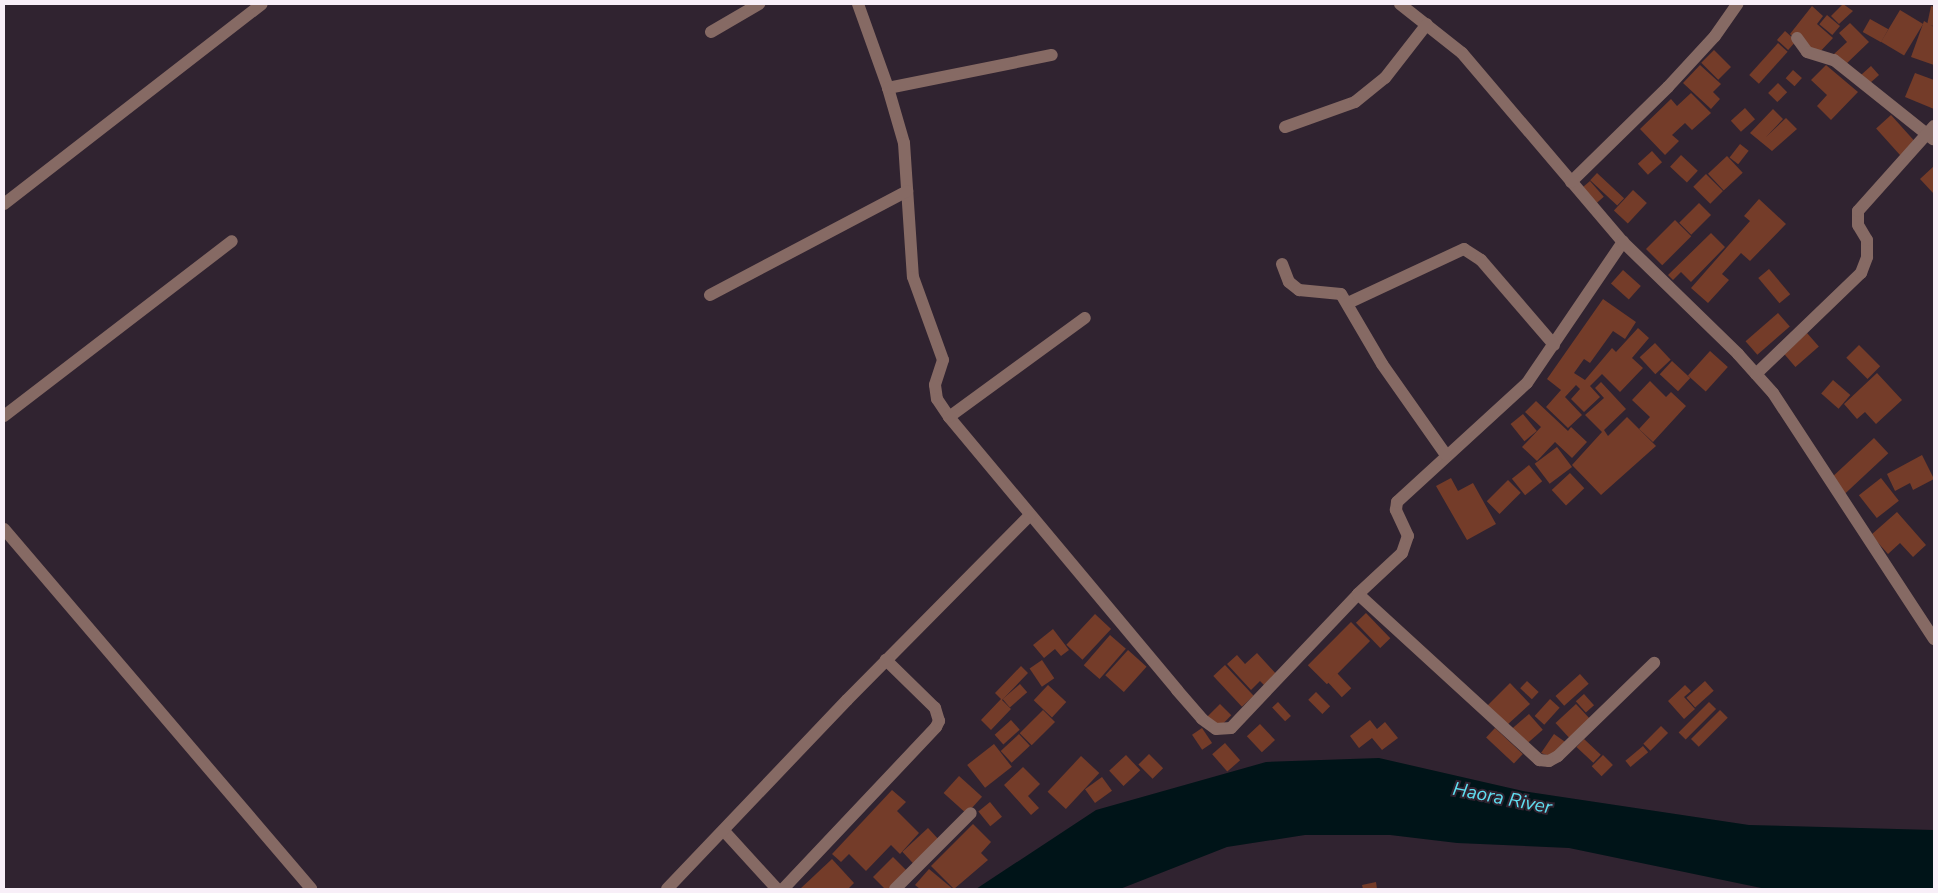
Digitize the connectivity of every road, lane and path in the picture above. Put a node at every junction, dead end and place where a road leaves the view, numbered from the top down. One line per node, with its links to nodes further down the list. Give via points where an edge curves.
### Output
1 (262, 4): 15 (street)
2 (759, 4): 7 (street)
3 (858, 4): 10 (street)
4 (1400, 4): 6 (street)
5 (1737, 4): 13 (street, via 1715,36 1668,87)
6 (1427, 24): 11 (street, via 1391,70 1355,102); 13 (street, via 1462,53)
7 (711, 32)
8 (1796, 38): 12 (street, via 1807,52 1834,60)
9 (1052, 56): 10 (street)
10 (888, 88): 14 (street, via 904,143)
11 (1284, 127)
12 (1932, 134): 23 (street, via 1858,211 1858,225 1868,240 1867,257 1861,273)
13 (1571, 182): 17 (street)
14 (907, 191): 19 (street); 25 (street, via 913,277 940,349 942,364 935,393)
15 (4, 204)
16 (232, 241): 24 (street)
17 (1624, 242): 22 (street); 23 (street)
18 (1282, 264): 20 (street, via 1289,282 1299,290 1337,292)
19 (710, 295)
20 (1348, 303): 22 (street, via 1464,249 1482,260); 26 (street, via 1382,364)
21 (1085, 318): 25 (street)
22 (1554, 345): 26 (street, via 1517,394)
23 (1756, 374): 30 (street, via 1773,393)
24 (4, 416)
25 (949, 417): 27 (street)
26 (1446, 455): 29 (street, via 1397,502 1396,510 1408,536 1407,544)
27 (1030, 515): 29 (street, via 1202,719 1216,729 1231,728); 31 (street)
28 (4, 529): 35 (street)
29 (1358, 594): 32 (street, via 1539,760 1549,762 1558,756)
30 (1934, 639)
31 (886, 660): 34 (street); 38 (street, via 934,708 938,721 936,727)
32 (1654, 663)
33 (971, 813): 39 (street)
34 (724, 830): 36 (street); 37 (street)
35 (311, 889)
36 (667, 889)
37 (777, 889)
38 (783, 889)
39 (895, 889)

